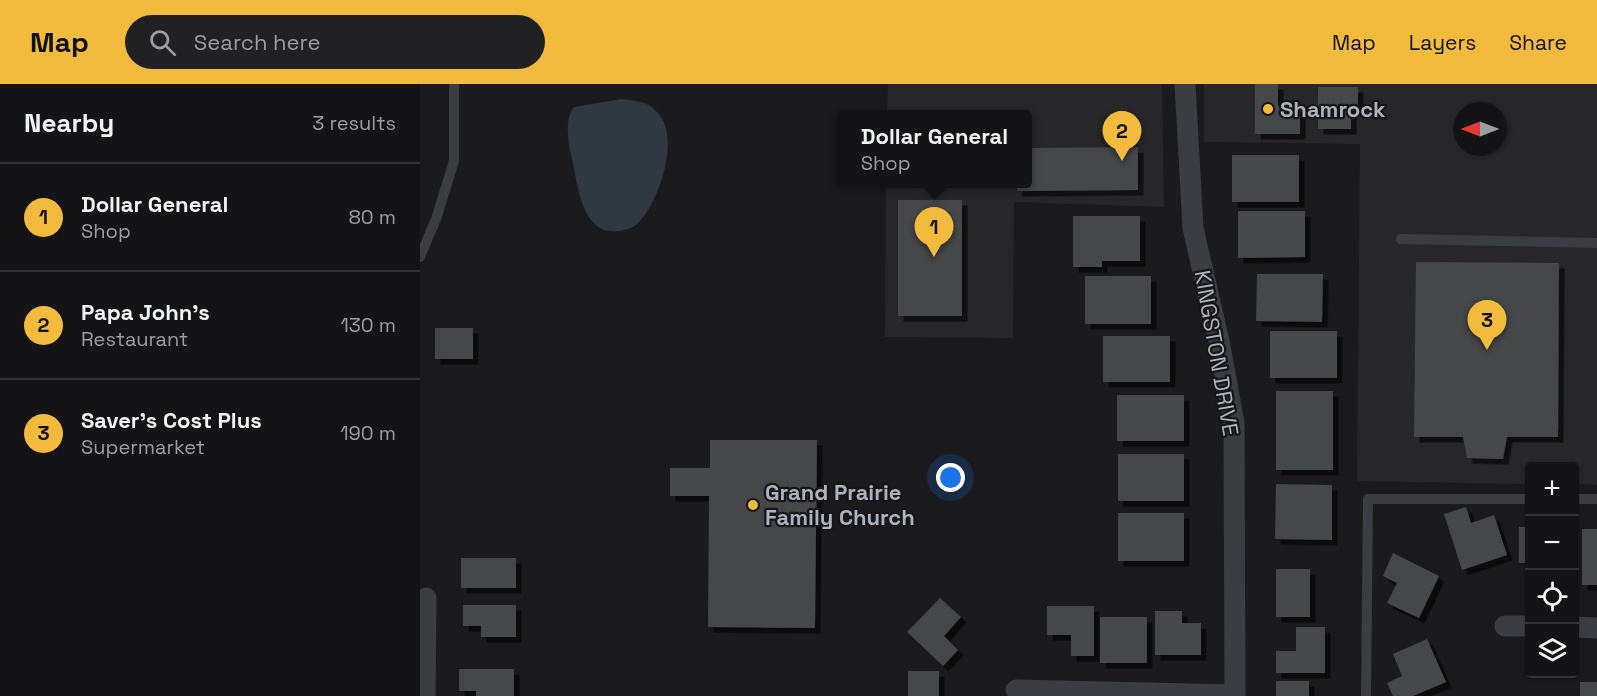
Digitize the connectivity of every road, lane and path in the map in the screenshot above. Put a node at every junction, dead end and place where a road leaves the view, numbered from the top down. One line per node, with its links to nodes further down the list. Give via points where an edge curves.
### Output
1 (454, 84): 5 (lane, via 454,161)
2 (1185, 84): 16 (street, KINGSTON DRIVE, via 1193,228 1234,423)
3 (1401, 239): 4 (lane)
4 (1597, 243)
5 (420, 257)
6 (1525, 500): 17 (lane, via 1368,500)
7 (1579, 500): 8 (lane)
8 (1597, 500)
9 (426, 598): 15 (street)
10 (1505, 626): 11 (street)
11 (1525, 626)
12 (1579, 627): 13 (street)
13 (1597, 627)
14 (1016, 690): 16 (street)
15 (425, 696)
16 (1235, 696)
17 (1366, 696)

